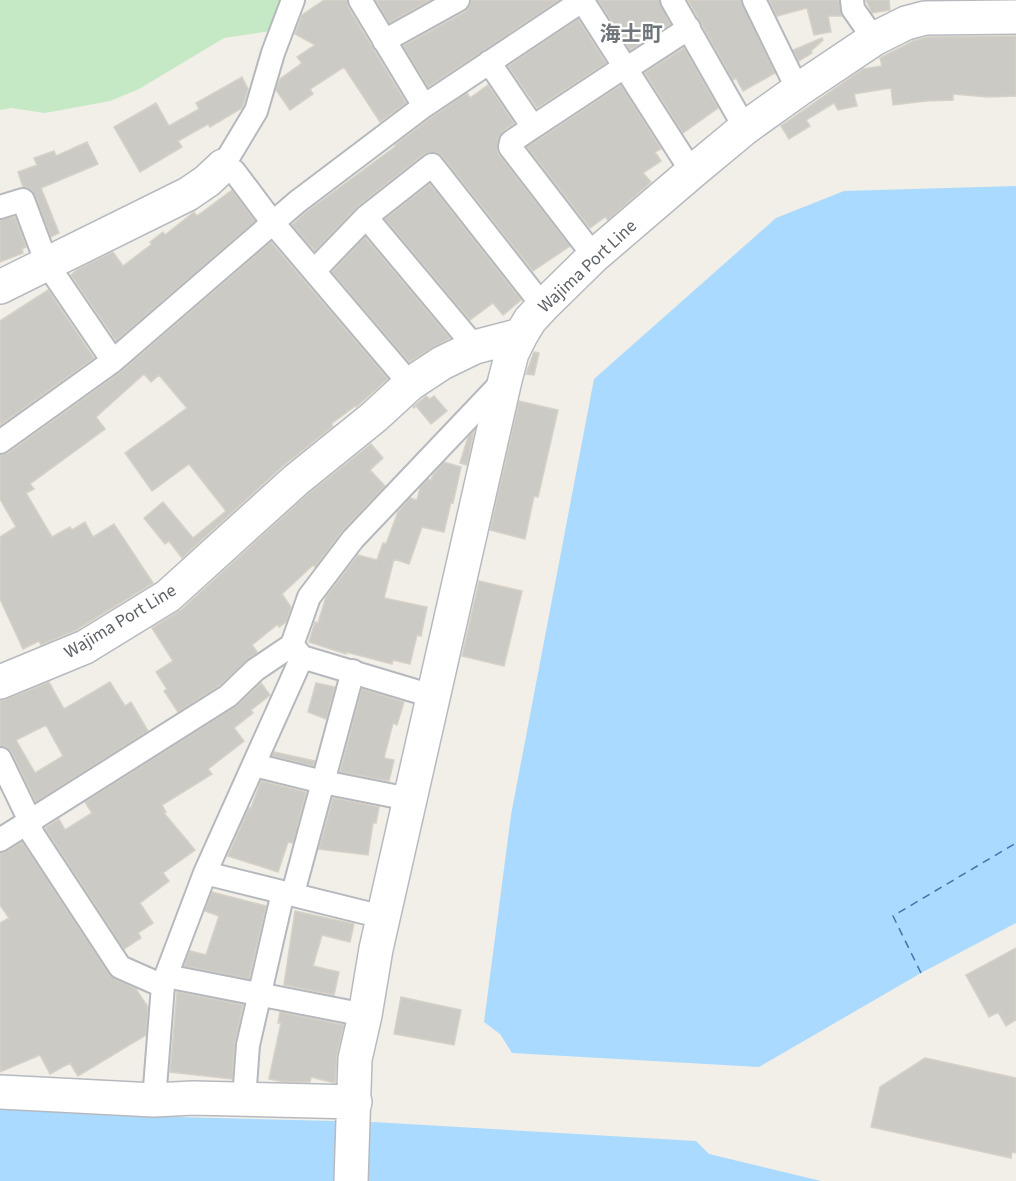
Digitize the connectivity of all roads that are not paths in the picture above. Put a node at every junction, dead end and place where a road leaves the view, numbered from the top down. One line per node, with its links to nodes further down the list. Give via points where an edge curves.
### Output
1 (293, 0): 19 (street, via 256,111)
2 (360, 0): 12 (street)
3 (458, 0): 12 (street)
4 (582, 0): 13 (street); 14 (street)
5 (672, 0): 10 (street)
6 (754, 0): 15 (street)
7 (852, 0): 11 (street, via 853,9)
8 (951, 9): 9 (street, Wajima Port Line); 11 (street, Wajima Port Line, via 906,23)
9 (1016, 17)
10 (689, 28): 14 (street); 18 (street)
11 (874, 39): 15 (street, Wajima Port Line)
12 (384, 40): 16 (street)
13 (489, 62): 16 (street); 17 (street)
14 (625, 68): 17 (street); 20 (street)
15 (798, 90): 18 (street, Wajima Port Line)
16 (424, 106): 23 (street)
17 (533, 127): 24 (street, via 511,142 510,147)
18 (746, 128): 20 (street, Wajima Port Line)
19 (223, 165): 23 (street, via 234,171); 25 (street, via 188,194)
20 (692, 172): 24 (street, Wajima Port Line)
21 (0, 207): 25 (street, via 23,200)
22 (366, 217): 26 (street); 28 (street, via 433,165); 30 (street)
23 (273, 223): 26 (street); 31 (street)
24 (594, 256): 28 (street, Wajima Port Line)
25 (47, 264): 27 (street); 31 (street)
26 (315, 270): 33 (street)
27 (0, 287)
28 (543, 306): 29 (street, Wajima Port Line)
29 (521, 335): 30 (street, Wajima Port Line); 32 (street)
30 (475, 347): 33 (street, Wajima Port Line)
31 (113, 360): 34 (street)
32 (505, 380): 35 (street, via 353,539 309,597); 38 (street)
33 (410, 384): 37 (street, Wajima Port Line, via 168,596 85,647)
34 (0, 442)
35 (297, 651): 36 (street); 40 (street); 43 (street, via 255,670 228,696)
36 (353, 671): 38 (street); 41 (street)
37 (0, 682)
38 (432, 696): 42 (street)
39 (0, 759): 43 (street)
40 (255, 765): 41 (street); 45 (street)
41 (323, 782): 42 (street); 46 (street)
42 (409, 799): 47 (street)
43 (30, 821): 44 (street); 48 (street, via 32,833 120,967)
44 (0, 840)
45 (206, 873): 46 (street); 48 (street)
46 (288, 892): 47 (street); 49 (street)
47 (383, 916): 50 (street)
48 (164, 981): 49 (street); 53 (street)
49 (258, 994): 50 (street); 52 (street, via 248,1045)
50 (364, 1015): 54 (street, via 355,1059)
51 (0, 1092): 53 (street)
52 (244, 1099): 53 (street); 54 (street)
53 (154, 1100)
54 (354, 1110): 55 (street)
55 (351, 1181)

